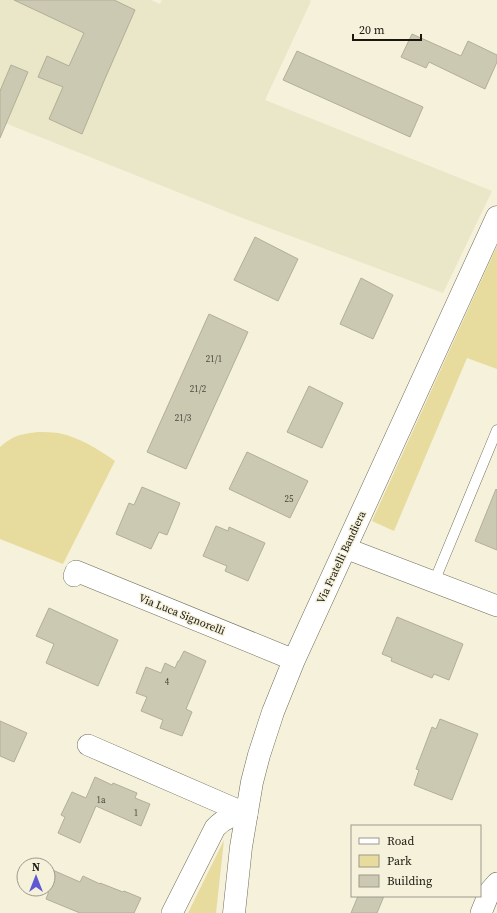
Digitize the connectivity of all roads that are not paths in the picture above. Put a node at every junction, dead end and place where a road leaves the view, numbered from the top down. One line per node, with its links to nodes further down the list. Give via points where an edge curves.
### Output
1 (497, 217): 3 (street, Via Fratelli Bandiera)
2 (497, 430): 5 (lane)
3 (345, 548): 5 (street); 7 (street, Via Fratelli Bandiera)
4 (74, 576): 7 (street, Via Luca Signorelli, via 76,571)
5 (434, 582): 6 (street)
6 (497, 606)
7 (294, 660): 9 (street, Via Fratelli Bandiera, via 272,712 252,782)
8 (88, 745): 9 (street)
9 (247, 814): 11 (street, via 226,819 215,828); 12 (street, Via Fratelli Bandiera)
10 (497, 883): 13 (street, via 490,891)
11 (172, 913)
12 (234, 913)
13 (481, 913)

